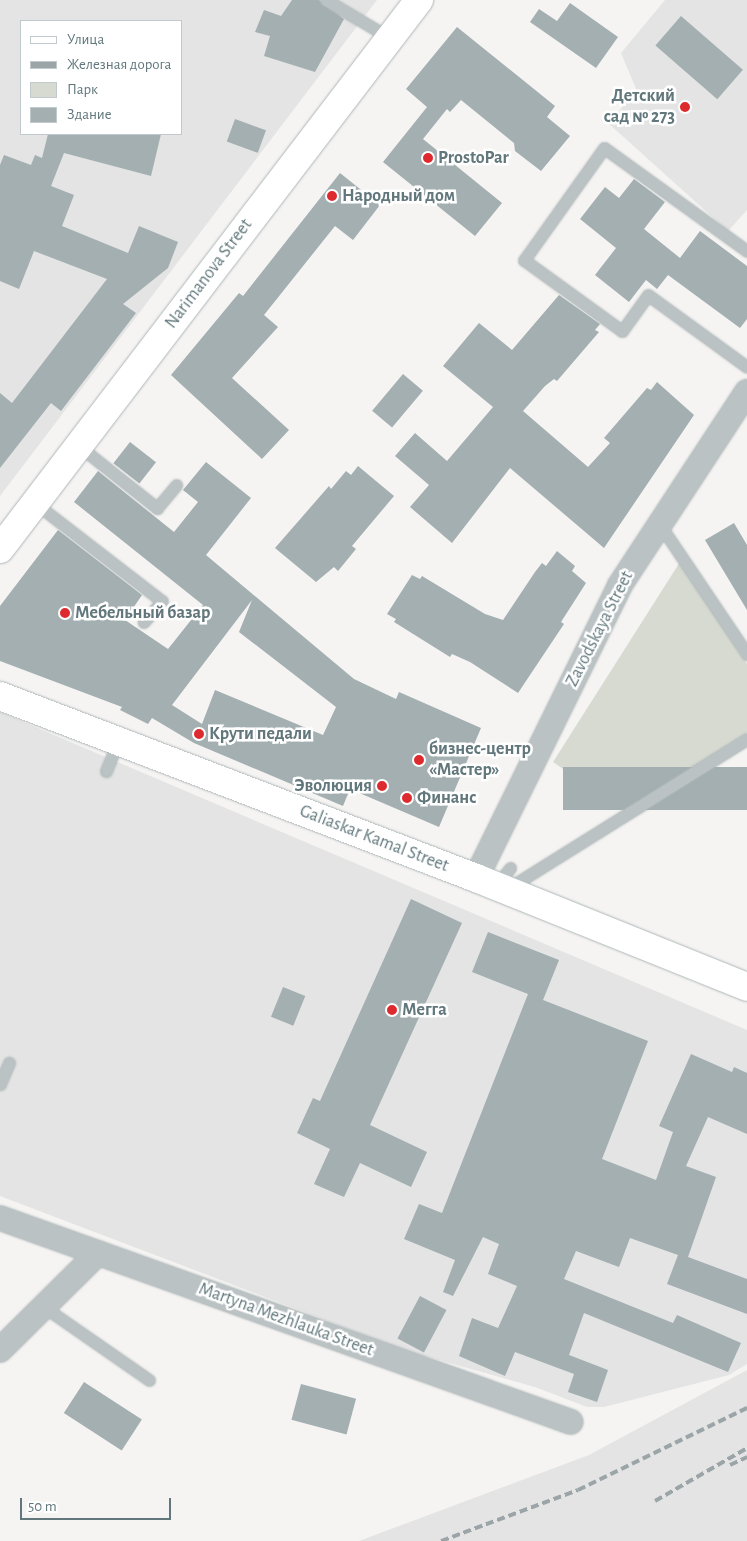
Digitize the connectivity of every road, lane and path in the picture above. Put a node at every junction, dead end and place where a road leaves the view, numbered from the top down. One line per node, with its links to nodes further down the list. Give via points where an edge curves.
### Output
1 (326, 0): 3 (lane)
2 (419, 0): 3 (street, Narimanova Street)
3 (390, 38): 7 (street, Narimanova Street)
4 (747, 251): 5 (lane, via 604,148 524,260 622,330 648,295)
5 (747, 367)
6 (747, 392): 10 (street, Zavodskaya Street)
7 (78, 446): 8 (lane, via 157,508); 9 (street, Narimanova Street)
8 (176, 485)
9 (35, 503): 11 (street, Narimanova Street); 12 (lane, via 162,600)
10 (660, 524): 13 (lane); 18 (street, Zavodskaya Street, via 620,584)
11 (0, 549)
12 (144, 622)
13 (747, 654)
14 (0, 696): 16 (street, Galiaskar Kamal Street)
15 (747, 739): 18 (lane)
16 (118, 741): 17 (lane); 18 (street, Galiaskar Kamal Street)
17 (106, 771)
18 (497, 881): 19 (street, Galiaskar Kamal Street)
19 (744, 982)
20 (9, 1063): 21 (lane)
21 (0, 1084)
22 (0, 1218): 23 (street, Martyna Mezhlauka Street)
23 (98, 1252): 24 (street); 27 (street, Martyna Mezhlauka Street)
24 (44, 1307): 25 (street); 26 (lane)
25 (0, 1350)
26 (149, 1380)
27 (572, 1422)

